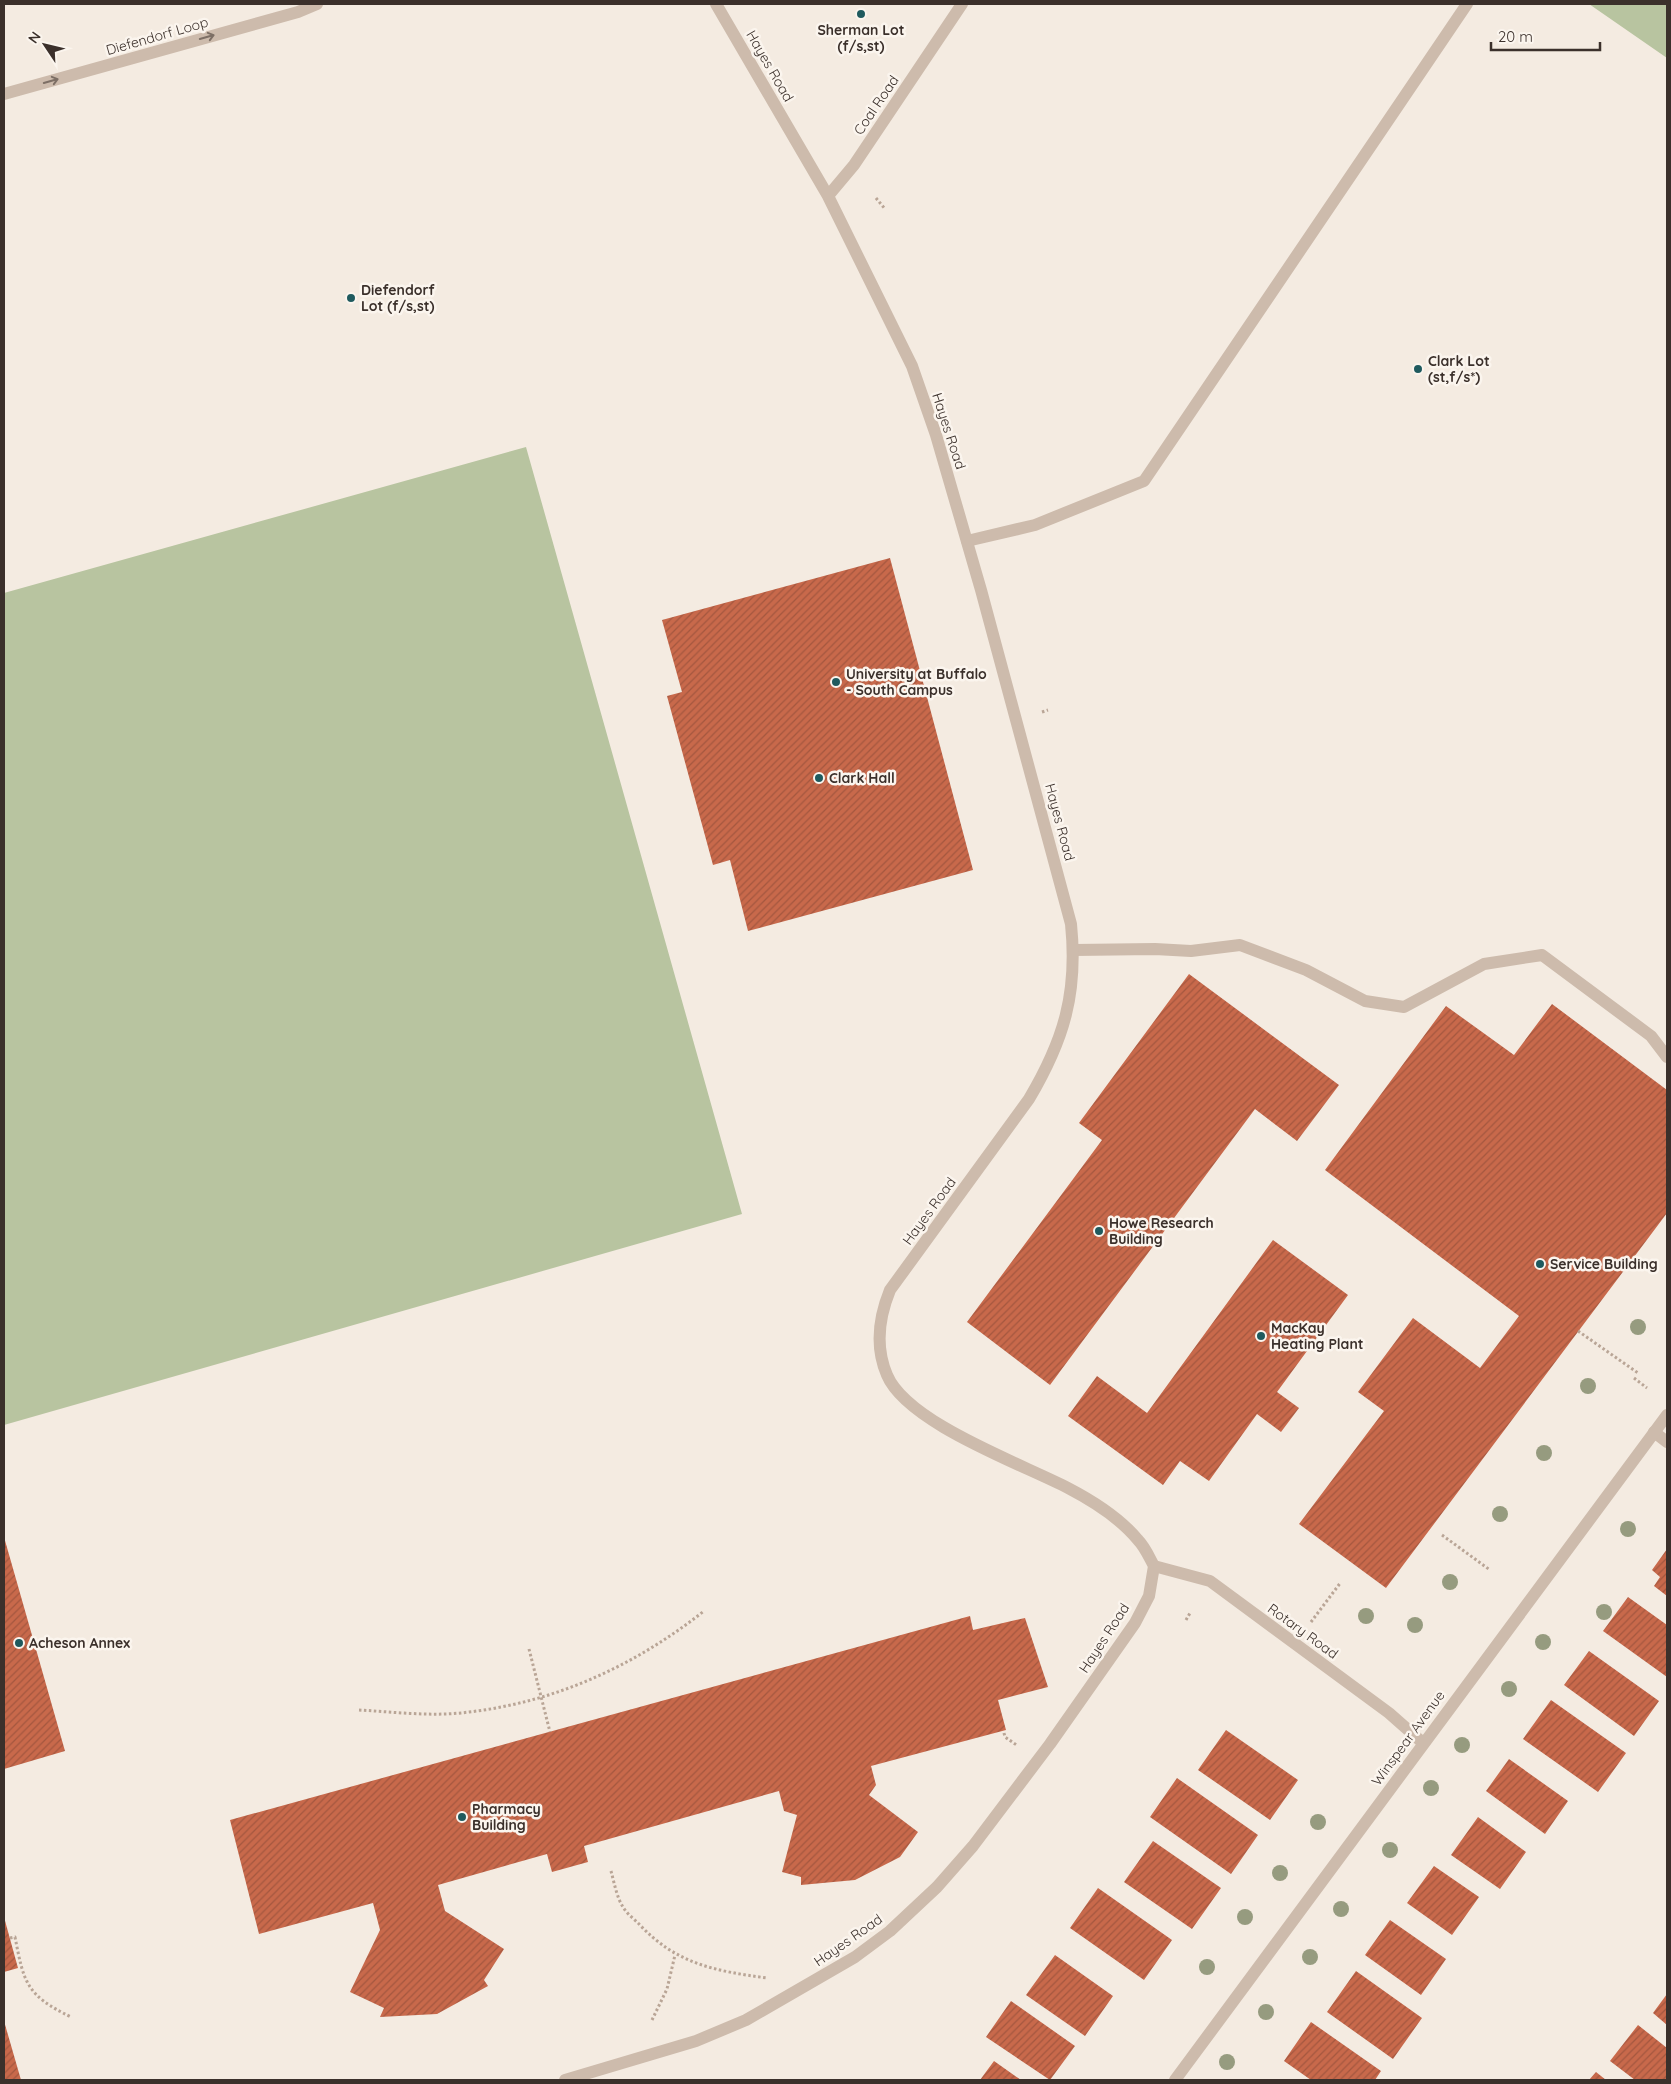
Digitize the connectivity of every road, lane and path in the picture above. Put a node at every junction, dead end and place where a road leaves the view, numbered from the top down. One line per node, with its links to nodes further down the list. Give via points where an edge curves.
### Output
1 (317, 4): 5 (street, Diefendorf Loop, one-way to 1)
2 (716, 4): 6 (street, Hayes Road)
3 (962, 4): 6 (street, Coal Road, via 854,165)
4 (1467, 4): 9 (street, via 1144,481 1035,525)
5 (4, 94)
6 (828, 196): 9 (street, Hayes Road, via 912,366)
7 (876, 198): 8 (path)
8 (885, 208)
9 (967, 541): 12 (street, Hayes Road, via 1068,909)
10 (1048, 710): 11 (path)
11 (1042, 712)
12 (1074, 950): 13 (street, via 1191,952 1240,945 1306,970 1365,1001 1404,1007 1484,964 1542,955 1651,1036); 22 (street, Hayes Road, via 1069,1008 1045,1072 1024,1107 890,1290 882,1310 880,1354 888,1376 903,1398 949,1430 1070,1489 1115,1518 1139,1540)
13 (1667, 1057)
14 (1578, 1331): 15 (path)
15 (1638, 1374)
16 (1634, 1378): 17 (path)
17 (1647, 1388)
18 (1667, 1415): 19 (street, Winspear Avenue)
19 (1654, 1432): 20 (street); 34 (street, Winspear Avenue)
20 (1667, 1442)
21 (1442, 1535): 23 (path)
22 (1154, 1566): 34 (street, Rotary Road, via 1210,1582 1389,1713); 42 (street, Hayes Road, via 1149,1596 1135,1623 1050,1744 973,1846 937,1887 890,1931 855,1958 746,2020 696,2041)
23 (1490, 1570)
24 (1341, 1582): 28 (path)
25 (704, 1611): 30 (path, via 625,1664)
26 (1190, 1613): 27 (path)
27 (1186, 1620)
28 (1311, 1622)
29 (529, 1649): 30 (path)
30 (541, 1698): 31 (path, via 468,1713 413,1714); 32 (path)
31 (359, 1710)
32 (550, 1732)
33 (1004, 1733): 35 (path, via 1005,1738)
34 (1423, 1743): 43 (street, Winspear Avenue)
35 (1019, 1746)
36 (611, 1871): 38 (path, via 623,1907 648,1934)
37 (10, 1938): 40 (path, via 15,1937 26,1983 43,2000)
38 (675, 1955): 39 (path, via 701,1965); 41 (path, via 667,1989)
39 (768, 1978)
40 (71, 2016)
41 (652, 2020)
42 (565, 2080)
43 (1175, 2080)

